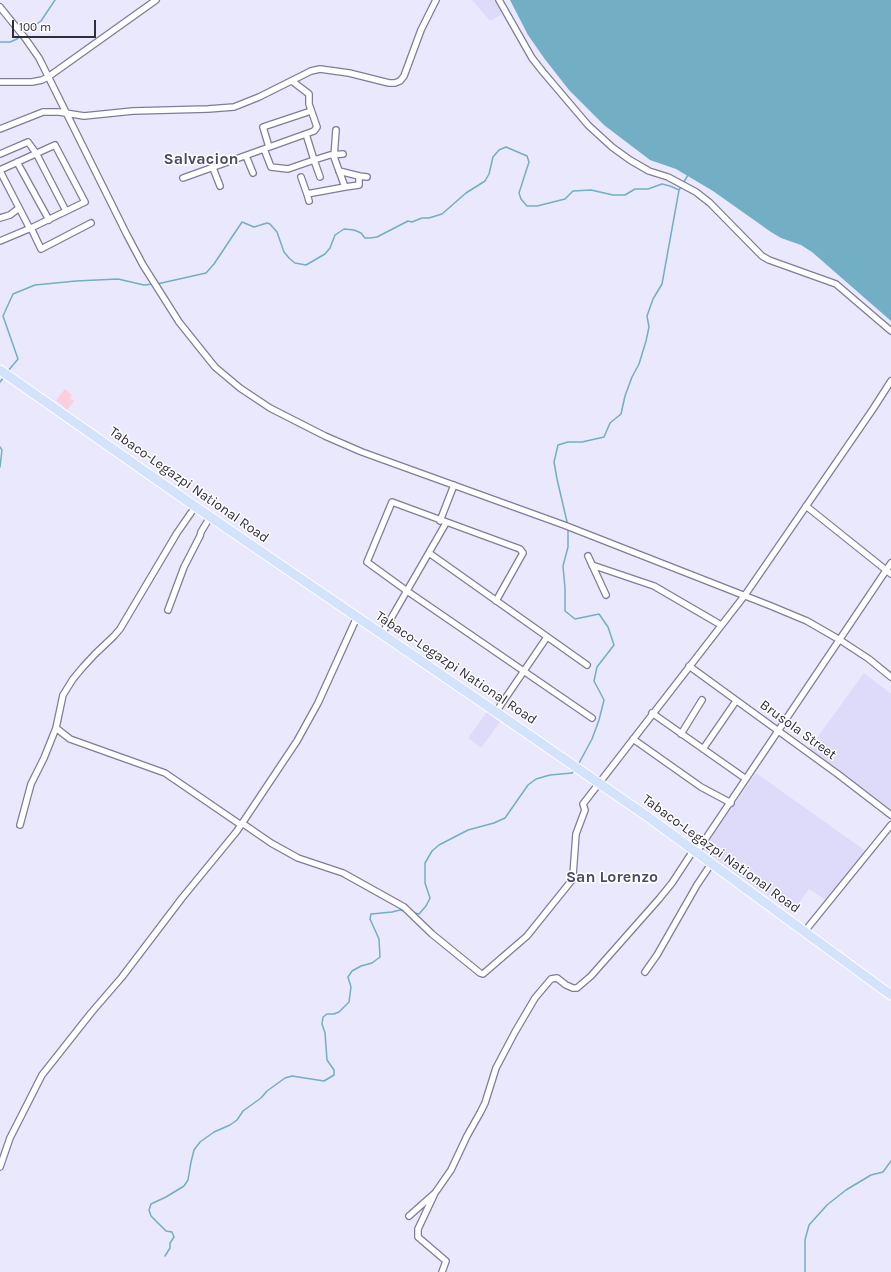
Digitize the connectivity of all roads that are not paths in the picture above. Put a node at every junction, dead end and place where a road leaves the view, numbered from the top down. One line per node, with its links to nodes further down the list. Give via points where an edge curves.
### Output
1 (156, 0): 5 (street)
2 (436, 0): 6 (street, via 400,81 388,83 320,69)
3 (500, 0): 43 (street, via 532,58 588,125 612,146 649,171 668,177 696,192 762,256 790,269 836,284)
4 (0, 7): 5 (street, via 25,38)
5 (48, 77): 7 (street, via 32,82); 9 (street)
6 (292, 81): 8 (street, via 309,94); 9 (street, via 234,107 133,111 84,116)
7 (0, 82)
8 (311, 111): 12 (street, via 317,127); 13 (street, via 263,127)
9 (66, 113): 10 (street, via 43,112); 46 (street, via 152,280 179,322 215,367 270,408 325,436)
10 (0, 129)
11 (336, 130): 16 (street)
12 (306, 134): 13 (street); 19 (street)
13 (267, 148): 18 (street); 19 (street, via 271,167 288,169)
14 (36, 153): 15 (street, via 28,142); 20 (street); 37 (street); 37 (street, via 55,145 82,196 85,202)
15 (0, 154)
16 (335, 154): 17 (street); 19 (street); 23 (street)
17 (343, 154)
18 (246, 156): 21 (street); 24 (street)
19 (314, 160): 27 (street)
20 (17, 162): 22 (street); 39 (street)
21 (213, 168): 29 (street); 31 (street)
22 (0, 171): 36 (street)
23 (339, 171): 25 (street); 32 (street)
24 (253, 172)
25 (359, 176): 28 (street); 30 (street)
26 (301, 177): 34 (street)
27 (320, 177)
28 (367, 177)
29 (183, 178)
30 (359, 185): 32 (street); 33 (street)
31 (220, 186)
32 (345, 187): 34 (street)
33 (360, 193)
34 (307, 194): 35 (street)
35 (309, 201)
36 (19, 208): 38 (street, via 10,215); 41 (street)
37 (66, 211): 39 (street)
38 (0, 218)
39 (49, 220): 41 (street)
40 (91, 223): 41 (street, via 41,249)
41 (31, 229): 42 (street)
42 (0, 241)
43 (891, 331)
44 (1, 371): 48 (main road, Tabaco-Legazpi National Road)
45 (891, 381): 47 (street)
46 (454, 485): 50 (street); 58 (street)
47 (806, 506): 55 (street); 58 (street)
48 (195, 507): 49 (main road, Tabaco-Legazpi National Road); 75 (street, via 120,629 69,685 63,695)
49 (210, 517): 60 (street, via 184,567); 61 (main road, Tabaco-Legazpi National Road)
50 (443, 522): 51 (street); 56 (street, via 392,502 367,562); 59 (street, via 520,549 523,553)
51 (428, 553): 56 (street); 59 (street)
52 (588, 556): 54 (street)
53 (891, 563): 55 (street)
54 (592, 565): 57 (street); 62 (street, via 654,586)
55 (889, 572): 65 (street)
56 (407, 591): 63 (street); 68 (street)
57 (606, 595)
58 (745, 595): 62 (street); 65 (street, via 807,621)
59 (496, 601): 64 (street)
60 (168, 610)
61 (357, 617): 63 (main road, Tabaco-Legazpi National Road); 84 (street, via 318,703 297,741)
62 (721, 625): 67 (street)
63 (382, 634): 72 (main road, Tabaco-Legazpi National Road)
64 (547, 637): 66 (street); 68 (street)
65 (840, 640): 69 (street); 76 (street)
66 (587, 665)
67 (688, 666): 71 (street, Brusola Street); 73 (street)
68 (524, 671): 72 (street); 74 (street)
69 (891, 677)
70 (702, 700): 77 (street)
71 (736, 701): 76 (street, Brusola Street); 79 (street)
72 (496, 712): 81 (main road, Tabaco-Legazpi National Road)
73 (652, 713): 77 (street); 78 (street)
74 (592, 718)
75 (56, 728): 84 (street, via 70,739 165,773); 85 (street, via 31,784)
76 (779, 731): 80 (street); 83 (street, Brusola Street)
77 (681, 734): 79 (street)
78 (633, 739): 81 (street); 82 (street, via 701,787)
79 (703, 749): 80 (street)
80 (746, 780): 82 (street)
81 (598, 784): 84 (street, via 583,804 586,810 576,834 572,880 527,936 483,974 432,934 404,907 343,873 298,858); 87 (main road, Tabaco-Legazpi National Road)
82 (730, 803): 87 (street)
83 (891, 815)
84 (242, 824): 92 (street, via 42,1075 10,1138)
85 (20, 825)
86 (891, 825): 89 (street)
87 (695, 852): 88 (main road, Tabaco-Legazpi National Road); 93 (street, via 660,899 591,976 576,988 566,985 557,978 551,979 535,998 496,1068 480,1114 451,1170)
88 (711, 864): 89 (main road, Tabaco-Legazpi National Road); 90 (street)
89 (805, 931): 91 (main road, Tabaco-Legazpi National Road)
90 (645, 972)
91 (891, 995)
92 (0, 1167)
93 (435, 1193): 94 (street); 95 (street, via 418,1229 418,1237 446,1261)
94 (409, 1216)
95 (442, 1272)

